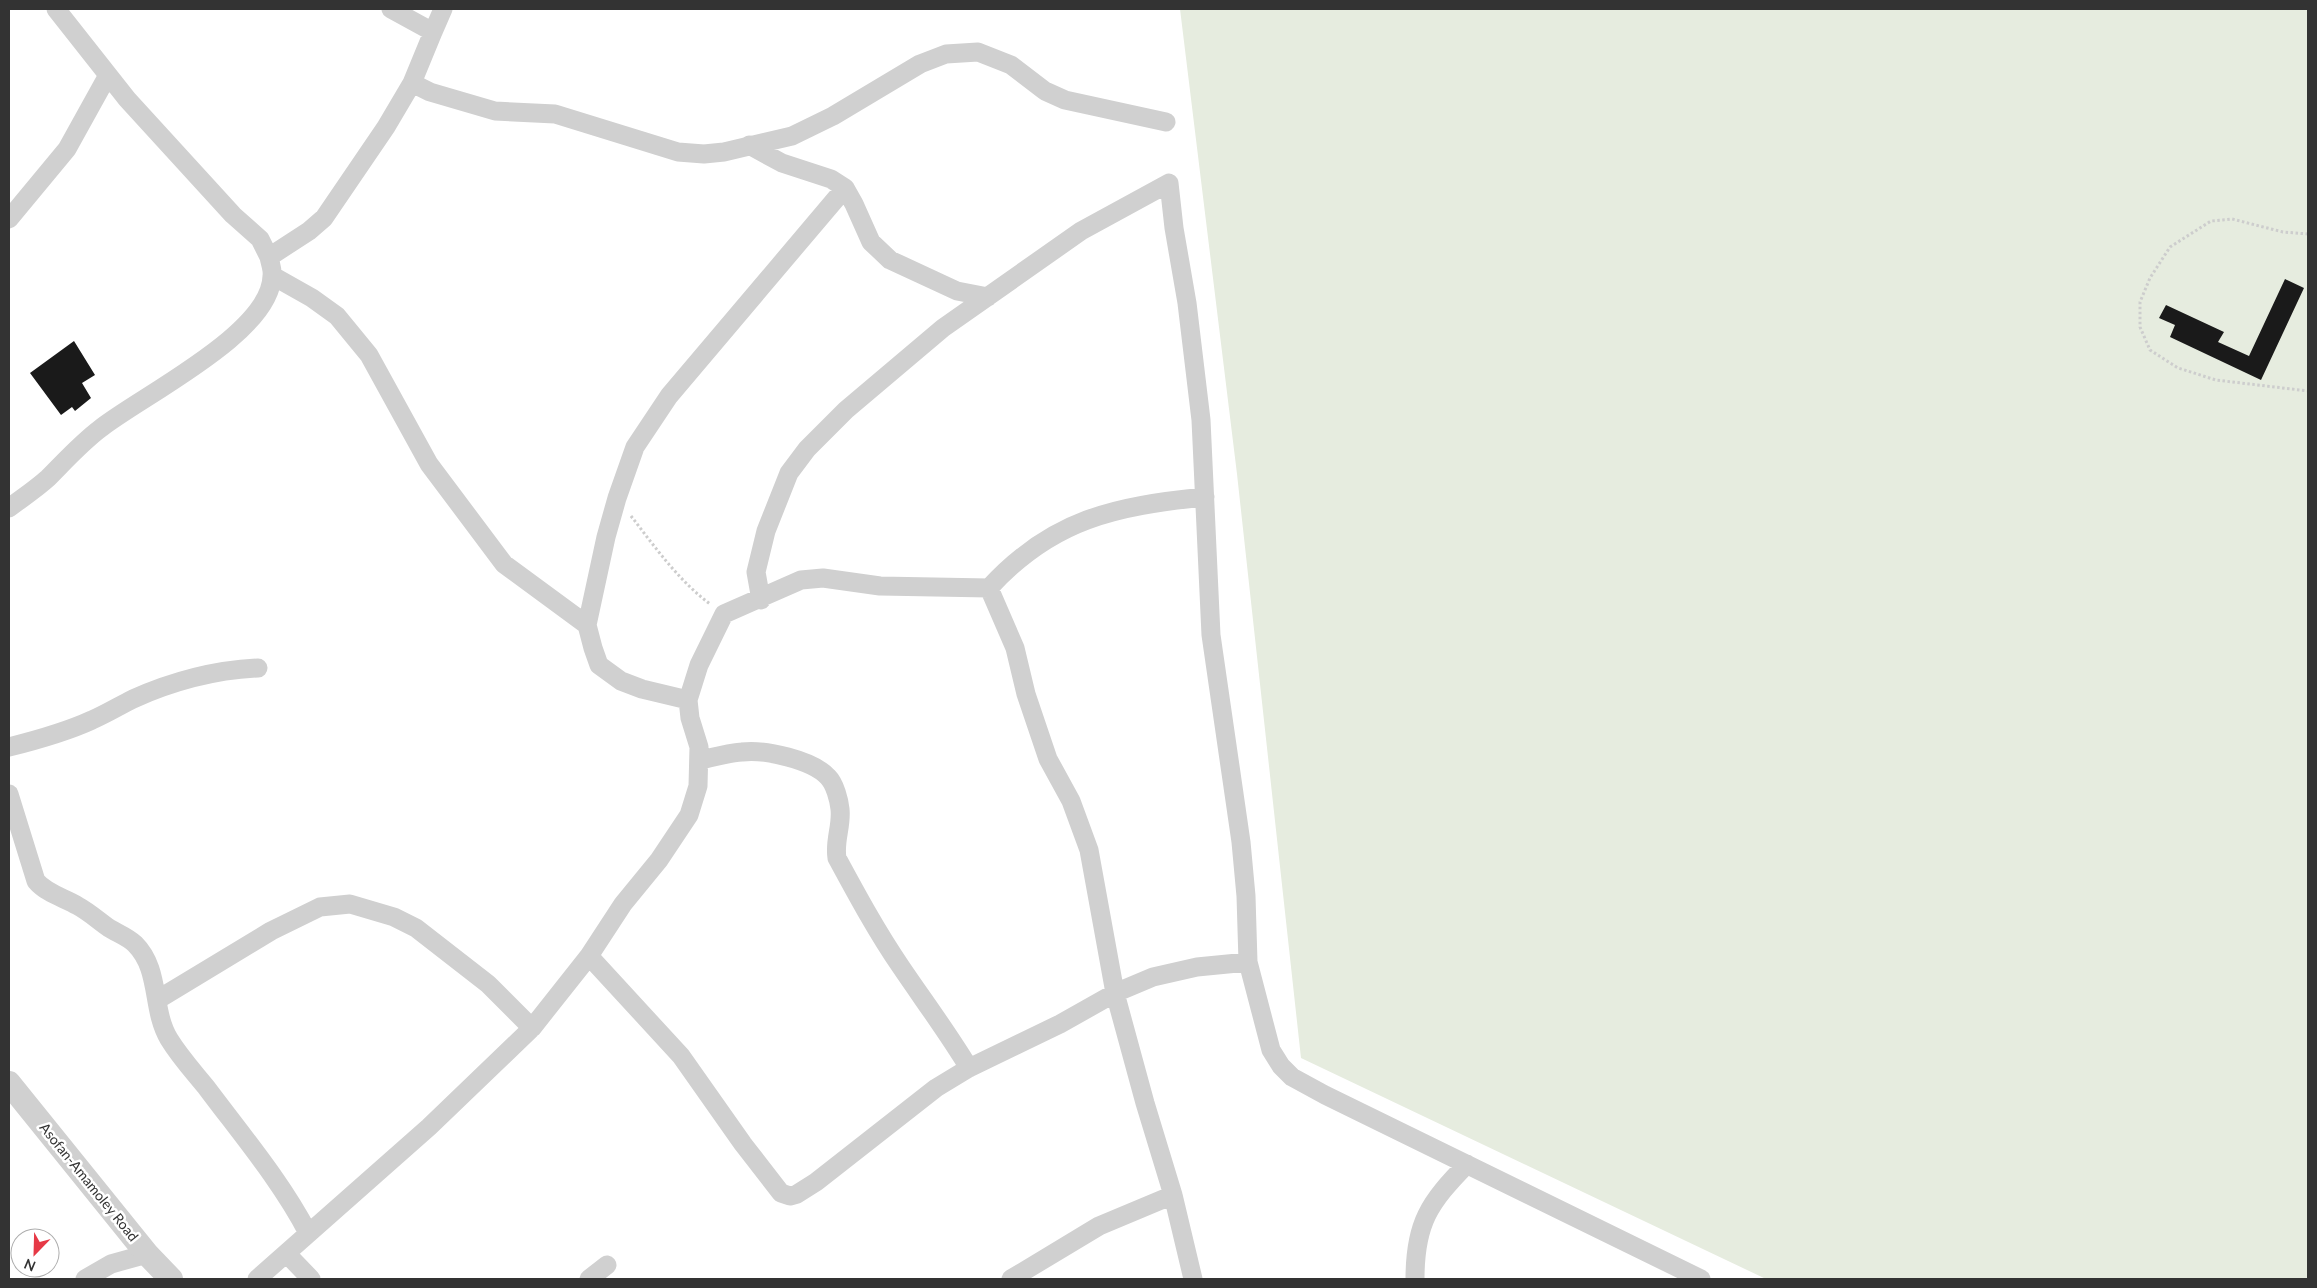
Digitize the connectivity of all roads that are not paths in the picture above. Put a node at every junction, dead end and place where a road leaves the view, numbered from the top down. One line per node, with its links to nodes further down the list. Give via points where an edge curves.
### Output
1 (56, 9): 5 (street)
2 (391, 9): 4 (street)
3 (443, 9): 4 (street)
4 (433, 32): 6 (street)
5 (108, 75): 10 (street, via 67,149); 11 (street, via 169,148 233,216 260,239)
6 (412, 83): 8 (street, via 462,103 495,111 555,114 678,152 704,154); 11 (street, via 386,128 324,218)
7 (1166, 122): 8 (street, via 1065,100 1044,91 1012,65 978,52 946,54 920,64 809,128 792,136)
8 (749, 145): 9 (street, via 782,163 832,179)
9 (845, 188): 13 (street, via 871,242 890,260 957,291); 18 (street, via 669,396 635,447 606,537)
10 (9, 219)
11 (269, 257): 12 (street)
12 (273, 276): 15 (street, via 264,302 242,329 178,378 144,397 101,428); 18 (street, via 337,316 370,355 429,464 504,564)
13 (988, 297): 14 (street, via 1081,231 1169,183 1201,420); 17 (street, via 935,335 846,410 807,449 790,473 766,531 756,572)
14 (1205, 497): 16 (street, via 1155,502 1106,513 1057,532 1029,550); 25 (street, via 1211,635 1240,842)
15 (9, 508)
16 (989, 588): 17 (street, via 880,586 823,578 801,580); 26 (street, via 1015,648 1026,694 1048,759 1071,801 1089,850)
17 (761, 600): 20 (street, via 724,614 699,665)
18 (587, 625): 20 (street, via 599,665 621,681)
19 (258, 668): 21 (street, via 226,670 170,686 59,733)
20 (688, 700): 22 (street, via 690,718 700,747)
21 (9, 746)
22 (700, 760): 24 (street, via 698,786 689,815); 29 (street, via 743,751 761,752 787,756 828,777 837,794 840,810 837,858 866,912)
23 (9, 794): 27 (street, via 36,881 134,943 146,958 154,978)
24 (589, 956): 28 (street); 29 (street, via 681,1056 773,1183 781,1193 790,1196 816,1182 936,1088)
25 (1248, 962): 26 (street, via 1197,967 1153,977); 31 (street, via 1271,1050 1280,1066 1325,1096)
26 (1115, 993): 29 (street); 32 (street)
27 (157, 1000): 28 (street, via 272,931 320,907 350,904 394,917 416,928 488,984); 33 (street, via 168,1036 182,1059 266,1167)
28 (532, 1028): 33 (street, via 429,1127)
29 (969, 1068)
30 (9, 1083): 34 (street, Asofan-Amamoley Road)
31 (1466, 1164): 44 (street, via 1429,1207 1422,1224); 45 (street)
32 (1173, 1195): 42 (street, via 1100,1226); 43 (street)
33 (308, 1233): 35 (street)
34 (147, 1254): 37 (street, via 111,1264); 38 (street, Asofan-Amamoley Road)
35 (287, 1254): 39 (street); 40 (street)
36 (606, 1265): 41 (street)
37 (86, 1279)
38 (171, 1279)
39 (257, 1279)
40 (311, 1279)
41 (589, 1279)
42 (1011, 1279)
43 (1193, 1279)
44 (1414, 1279)
45 (1701, 1279)

